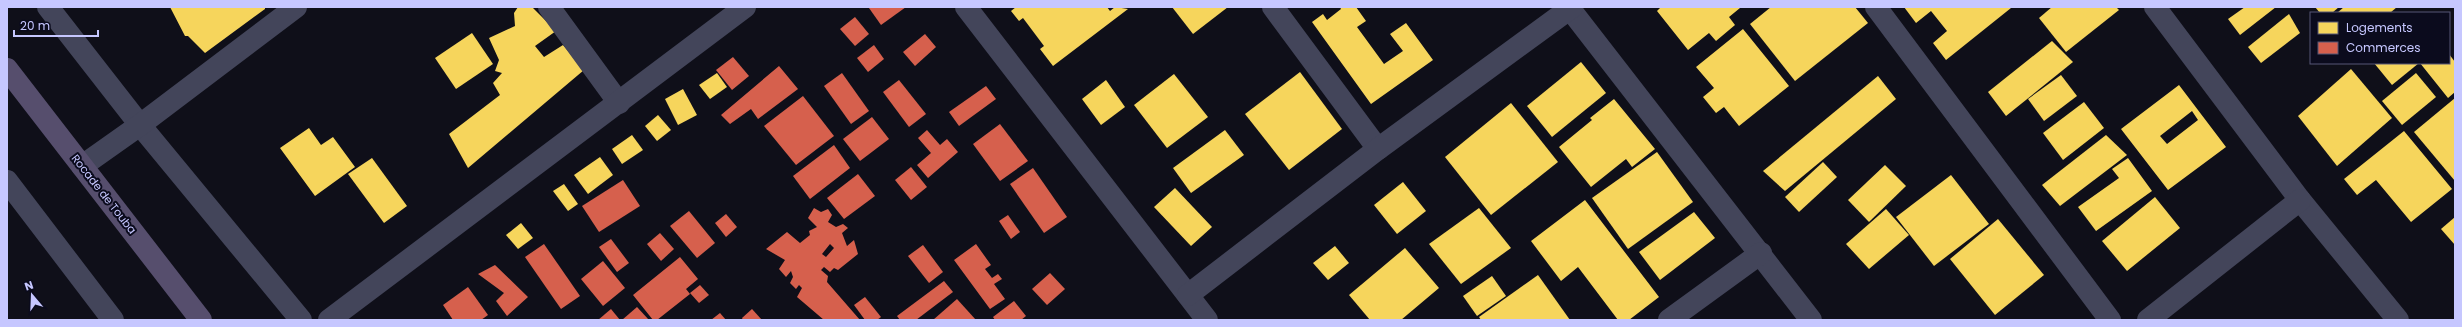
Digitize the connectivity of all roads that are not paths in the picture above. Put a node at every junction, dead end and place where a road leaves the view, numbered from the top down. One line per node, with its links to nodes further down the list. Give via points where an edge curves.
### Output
1 (48, 7): 12 (street)
2 (296, 7): 12 (street)
3 (549, 7): 11 (street)
4 (745, 7): 11 (street)
5 (966, 7): 18 (street)
6 (1273, 7): 13 (street)
7 (1876, 7): 26 (street)
8 (2155, 7): 16 (street)
9 (1571, 8): 13 (street); 17 (street)
10 (7, 69): 14 (main road, Rocade de Touba)
11 (619, 103): 22 (street)
12 (140, 125): 14 (street); 21 (street)
13 (1378, 149): 18 (street)
14 (82, 166): 20 (main road, Rocade de Touba)
15 (7, 181): 19 (street)
16 (2300, 200): 27 (street); 28 (street)
17 (1761, 253): 24 (street); 25 (street)
18 (1188, 295): 23 (street)
19 (113, 320)
20 (201, 320)
21 (302, 320)
22 (329, 320)
23 (1207, 320)
24 (1670, 320)
25 (1811, 320)
26 (2110, 320)
27 (2148, 320)
28 (2398, 320)

